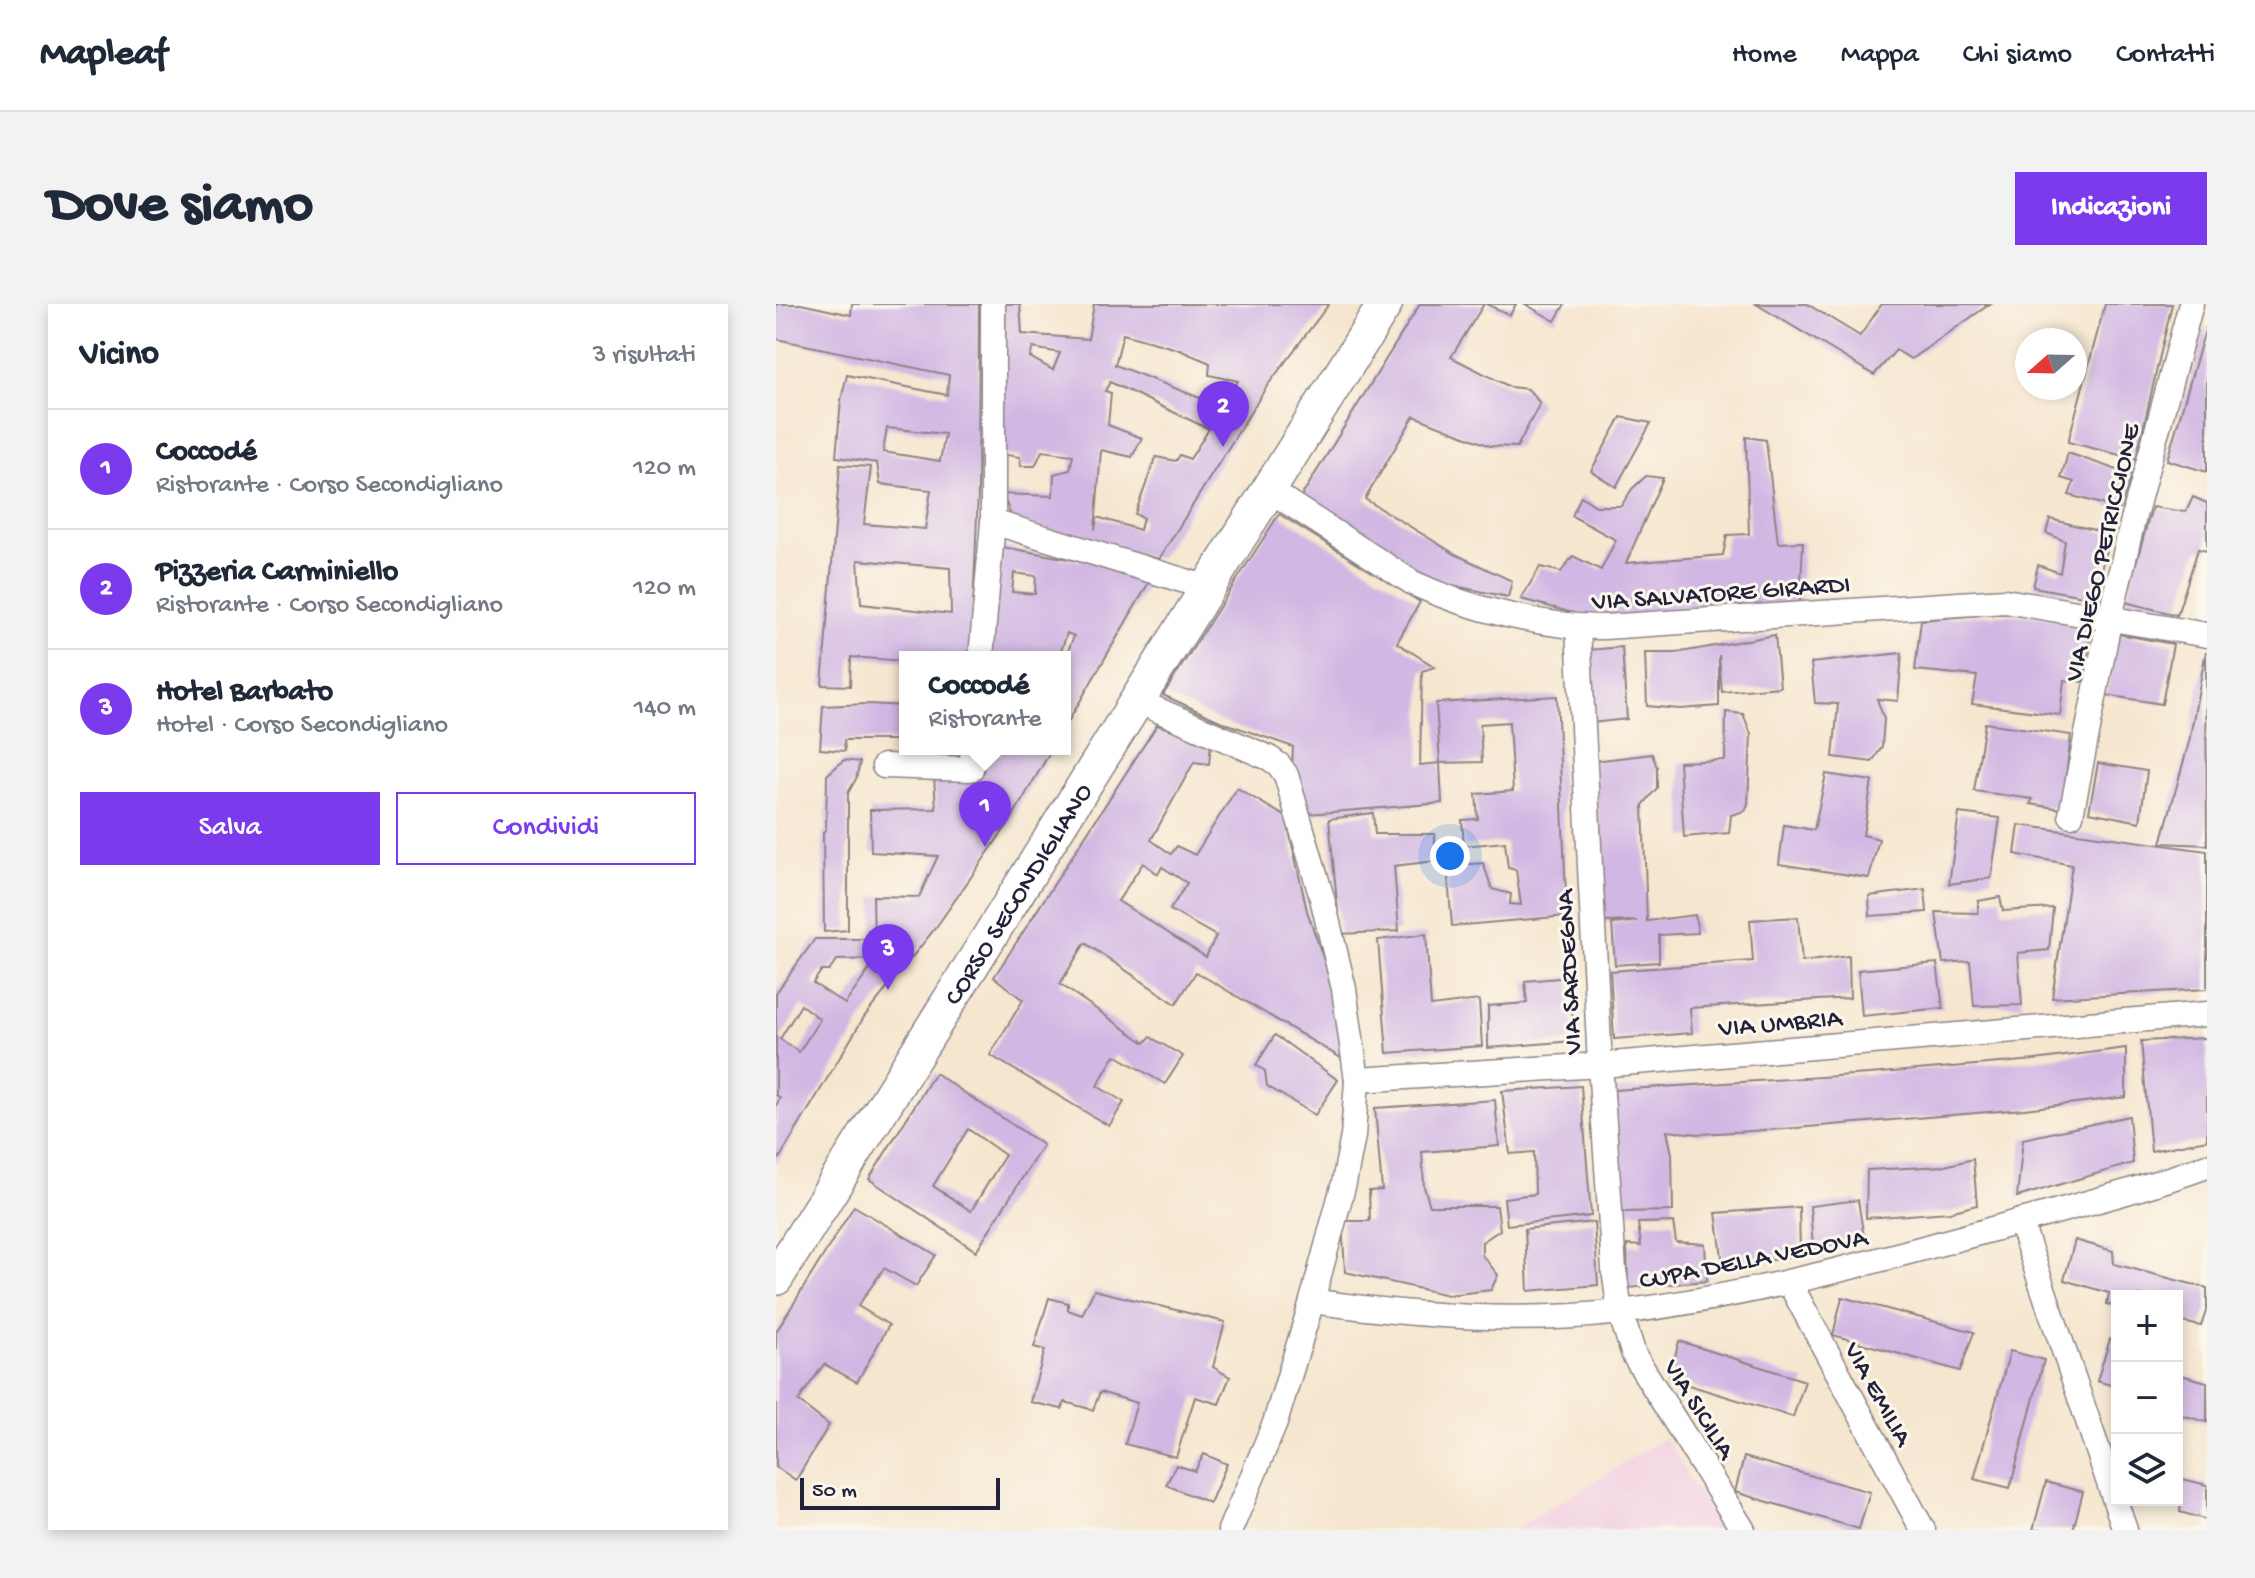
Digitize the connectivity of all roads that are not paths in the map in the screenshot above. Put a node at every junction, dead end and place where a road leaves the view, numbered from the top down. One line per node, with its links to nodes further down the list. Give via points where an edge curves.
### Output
1 (993, 304): 5 (street)
2 (1383, 304): 4 (main road, CORSO SECONDIGLIANO)
3 (2191, 304): 7 (street, VIA DIEGO PETRICCIONE)
4 (1269, 490): 6 (main road, CORSO SECONDIGLIANO); 8 (street, VIA SALVATORE GIRARDI, via 1435,593)
5 (993, 522): 6 (street); 10 (street)
6 (1208, 588): 11 (main road, CORSO SECONDIGLIANO)
7 (2110, 617): 8 (street, VIA SALVATORE GIRARDI, via 2005,601); 9 (street, VIA SALVATORE GIRARDI); 14 (street, VIA DIEGO PETRICCIONE)
8 (1578, 628): 16 (street, VIA SARDEGNA)
9 (2207, 635)
10 (982, 651)
11 (1137, 701): 17 (street, via 1269,758 1286,775 1344,989); 20 (main road, CORSO SECONDIGLIANO)
12 (972, 755): 13 (street, via 971,769)
13 (884, 766)
14 (2071, 815)
15 (2207, 1014): 16 (street, VIA UMBRIA)
16 (1600, 1065): 17 (street, VIA UMBRIA); 23 (street, VIA SARDEGNA)
17 (1357, 1080): 22 (street, via 1344,1183)
18 (2202, 1170): 19 (street, CUPA DELLA VEDOVA)
19 (2020, 1221): 21 (street, CUPA DELLA VEDOVA); 27 (street)
20 (776, 1278)
21 (1789, 1282): 23 (street, CUPA DELLA VEDOVA); 26 (street, VIA EMILIA)
22 (1312, 1301): 23 (street, CUPA DELLA VEDOVA, via 1415,1314 1538,1318); 24 (street, via 1275,1423)
23 (1620, 1312): 25 (street, VIA SICILIA, via 1634,1355)
24 (1230, 1530)
25 (1743, 1530)
26 (1923, 1530)
27 (2125, 1530)

